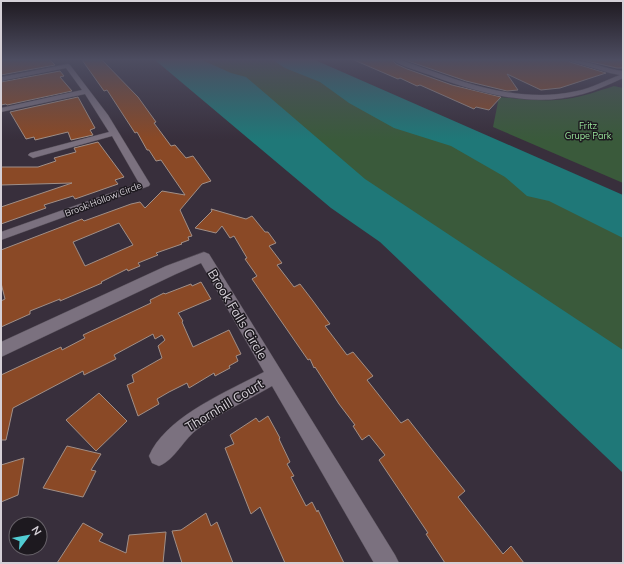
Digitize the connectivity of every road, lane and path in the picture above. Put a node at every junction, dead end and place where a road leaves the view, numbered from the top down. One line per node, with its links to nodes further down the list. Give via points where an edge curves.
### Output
1 (83, 86): 4 (street, Brook Hollow Circle)
2 (469, 86): 3 (street, via 500,94 536,97 563,96)
3 (596, 86)
4 (86, 91): 5 (street); 6 (street, Brook Hollow Circle)
5 (1, 110)
6 (114, 133): 7 (street); 8 (street, Brook Hollow Circle, via 145,184)
7 (33, 155)
8 (1, 236)
9 (1, 350): 10 (street, Brook Falls Circle, via 204,257)
10 (274, 375): 11 (street, Thornhill Court, via 191,422); 12 (street, Brook Falls Circle)
11 (159, 456)
12 (387, 563)

